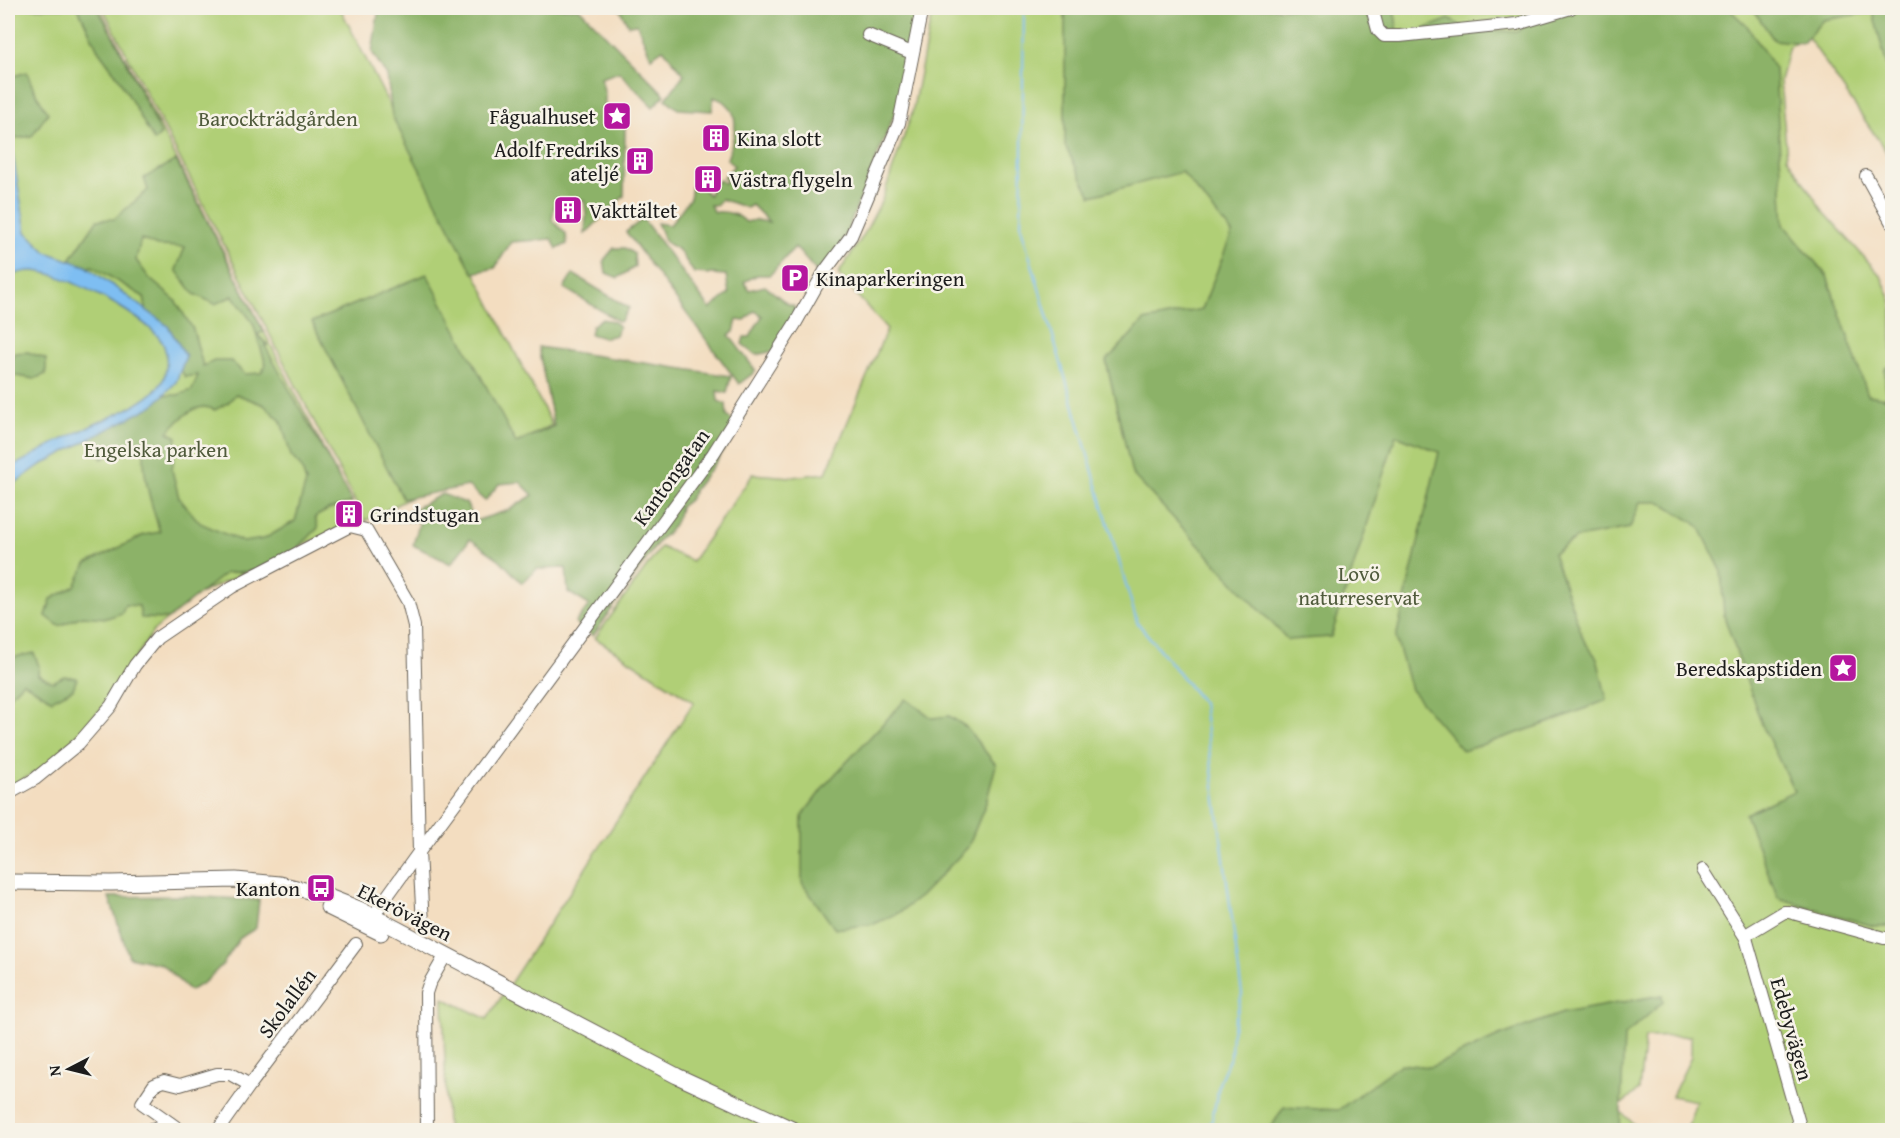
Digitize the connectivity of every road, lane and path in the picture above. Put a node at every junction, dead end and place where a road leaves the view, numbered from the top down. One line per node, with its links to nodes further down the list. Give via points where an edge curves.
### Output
1 (922, 8): 5 (street, Kantongatan)
2 (1372, 8): 3 (street, via 1378,30 1384,36 1518,24)
3 (1571, 8)
4 (868, 35): 5 (street)
5 (912, 53): 9 (street, Kantongatan, via 899,123 851,236 825,271 713,454)
6 (1866, 176): 7 (street)
7 (1893, 224)
8 (8, 794): 9 (street, via 35,779 79,743 111,705 157,638 232,588 350,526 366,530 408,602 414,626)
9 (419, 852): 12 (street, Kantongatan); 13 (street)
10 (1703, 870): 14 (street, Edebyvägen)
11 (8, 882): 12 (main road, Ekerövägen, via 201,882 279,893)
12 (371, 922): 17 (main road, Ekerövägen)
13 (423, 924)
14 (1746, 938): 15 (street, via 1784,912); 24 (street, Edebyvägen)
15 (1893, 938)
16 (356, 944): 18 (street, Skolallén)
17 (443, 959): 22 (street, via 426,993); 23 (main road, Ekerövägen, via 520,992 686,1080)
18 (250, 1085): 19 (street, via 230,1074 180,1085 164,1081 154,1085 142,1103); 21 (street, Skolallén)
19 (175, 1127): 20 (street)
20 (149, 1131)
21 (218, 1131)
22 (428, 1131)
23 (794, 1131)
24 (1801, 1131)

